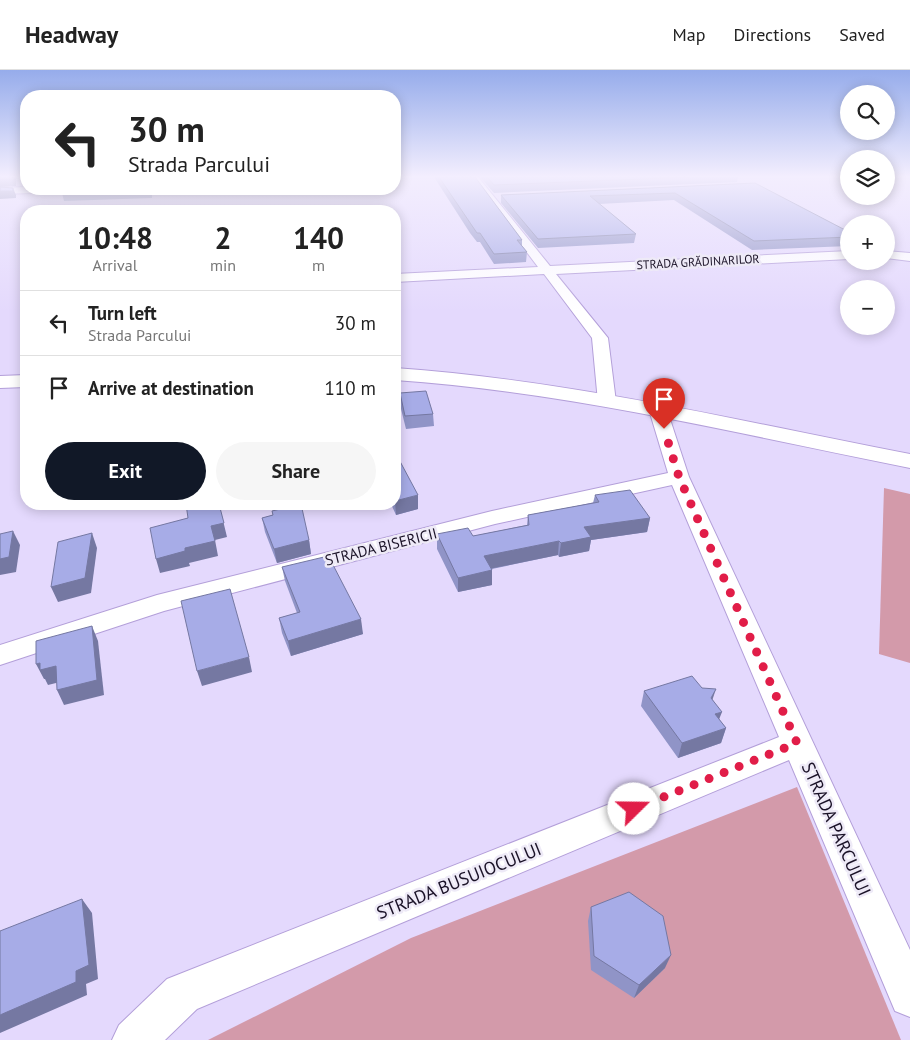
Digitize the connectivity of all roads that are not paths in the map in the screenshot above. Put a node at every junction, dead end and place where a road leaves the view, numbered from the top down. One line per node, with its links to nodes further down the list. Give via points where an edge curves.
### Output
1 (514, 222): 5 (street)
2 (840, 255): 5 (street, STRADA GRĂDINARILOR)
3 (895, 255): 4 (street)
4 (910, 257)
5 (547, 269): 6 (street, STRADA GRĂDINARILOR); 10 (street, via 600,338)
6 (401, 278)
7 (401, 374): 10 (main road, via 467,379)
8 (20, 381): 9 (main road)
9 (0, 382)
10 (606, 402): 11 (main road)
11 (658, 413): 12 (main road); 13 (street, STRADA PARCULUI)
12 (910, 461)
13 (679, 477): 14 (street, STRADA BISERICII, via 492,518 157,604); 15 (street, STRADA PARCULUI)
14 (0, 656)
15 (797, 743): 16 (street, STRADA PARCULUI); 17 (street, STRADA BUSUIOCULUI, via 182,994)
16 (910, 996)
17 (134, 1040)

